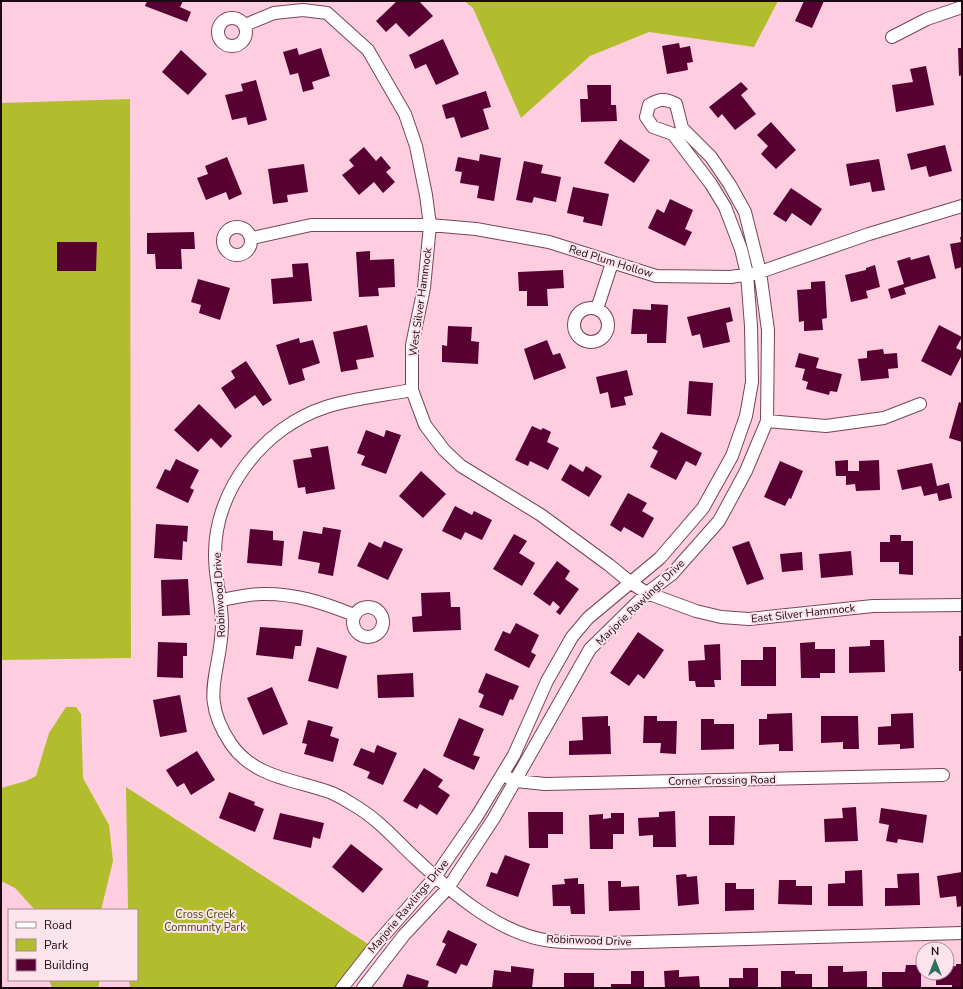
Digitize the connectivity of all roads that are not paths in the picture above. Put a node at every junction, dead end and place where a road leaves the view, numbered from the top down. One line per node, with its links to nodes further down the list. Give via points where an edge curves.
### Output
1 (962, 7): 3 (street)
2 (245, 25): 5 (street, West Silver Hammock, via 274,12 303,10 327,14 368,50 405,114 417,153)
3 (892, 37)
4 (962, 206): 8 (street, Red Plum Hollow, via 869,234)
5 (430, 225): 6 (street, Red Plum Hollow, via 311,225); 7 (street, Red Plum Hollow, via 504,233 549,242); 11 (street, West Silver Hammock, via 424,288 412,345)
6 (252, 238)
7 (612, 263): 9 (street, Red Plum Hollow, via 656,276 731,277); 10 (street)
8 (760, 272): 9 (street, Red Plum Hollow); 9 (street, Marjorie Rawlings Drive, via 745,212 730,185 711,157 682,128 676,104 669,100 658,100 649,105 646,111 648,123 673,134 711,184 725,207 735,231); 13 (street, Marjorie Rawlings Drive, via 768,330)
9 (747, 274): 14 (street, Marjorie Rawlings Drive, via 752,382 746,416 732,456 703,508 660,558)
10 (596, 309)
11 (412, 390): 14 (street, West Silver Hammock, via 425,425 444,450 461,466 541,515); 16 (street, Robinwood Drive, via 326,407 292,422 265,443 243,469 220,514 215,556)
12 (920, 404): 13 (street, via 884,418 826,426)
13 (767, 421): 15 (street, Marjorie Rawlings Drive, via 746,471 719,521 672,574)
14 (631, 583): 15 (street, West Silver Hammock); 20 (street, Marjorie Rawlings Drive, via 588,618 572,637 547,681 514,756)
15 (647, 593): 17 (street, East Silver Hammock, via 721,617 749,620 873,606); 21 (street, Marjorie Rawlings Drive, via 590,650)
16 (221, 600): 18 (street, via 260,594 288,595 317,601); 22 (street, Robinwood Drive, via 221,646 212,695 222,730 233,747 256,768 334,794 369,814)
17 (962, 605)
18 (354, 615)
19 (942, 775): 21 (street, Corner Crossing Road, via 546,784)
20 (502, 776): 21 (street, Corner Crossing Road); 22 (street, Marjorie Rawlings Drive)
21 (516, 781): 23 (street, Marjorie Rawlings Drive)
22 (435, 877): 23 (street, Robinwood Drive); 25 (street, Marjorie Rawlings Drive)
23 (448, 888): 24 (street, Robinwood Drive, via 484,915 528,936 550,941 606,943); 26 (street, Marjorie Rawlings Drive, via 404,936)
24 (962, 932)
25 (342, 988)
26 (363, 988)

